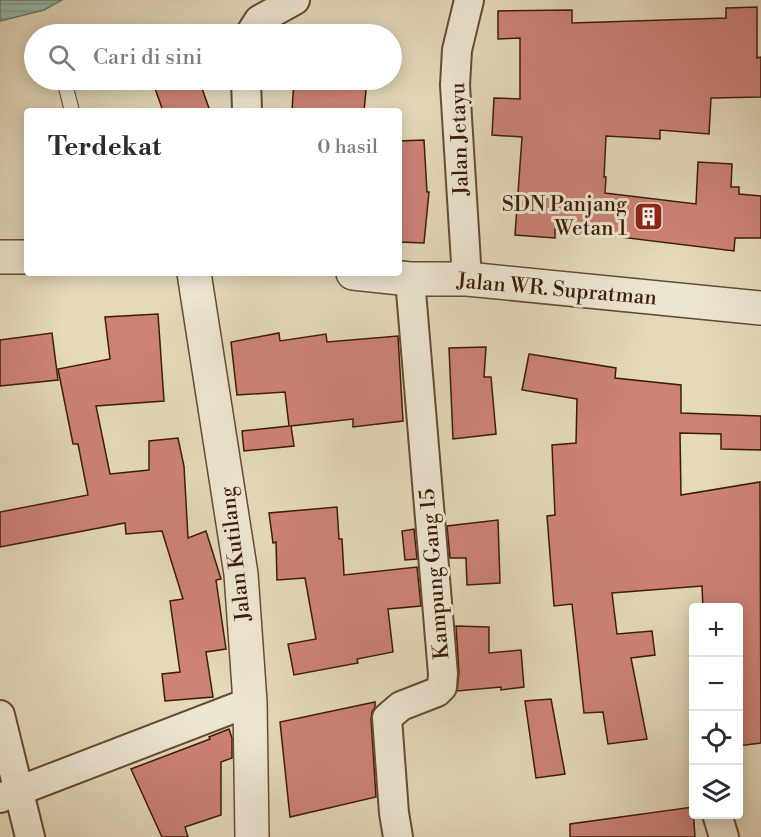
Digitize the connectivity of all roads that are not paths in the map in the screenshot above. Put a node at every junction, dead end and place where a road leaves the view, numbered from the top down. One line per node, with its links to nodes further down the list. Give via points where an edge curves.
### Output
1 (295, 0): 3 (street)
2 (469, 0): 13 (street, Jalan Jetayu, via 457,50 455,85)
3 (256, 24)
4 (67, 90): 6 (lane)
5 (246, 90): 7 (street)
6 (71, 108)
7 (247, 108)
8 (24, 256): 9 (street)
9 (0, 257)
10 (194, 276): 15 (street, Jalan Kutilang, via 241,574)
11 (382, 276): 12 (street, Jalan WR. Supratman)
12 (410, 279): 13 (street, Jalan WR. Supratman); 21 (street, Kampung Gang 15, via 443,674 437,692 401,706 387,718)
13 (466, 279): 14 (street, Jalan WR. Supratman)
14 (761, 308)
15 (250, 702): 17 (street); 20 (street, Jalan Kutilang)
16 (0, 715): 17 (street)
17 (9, 794): 19 (street)
18 (719, 819): 22 (street)
19 (30, 837)
20 (252, 837)
21 (398, 837)
22 (724, 837)

